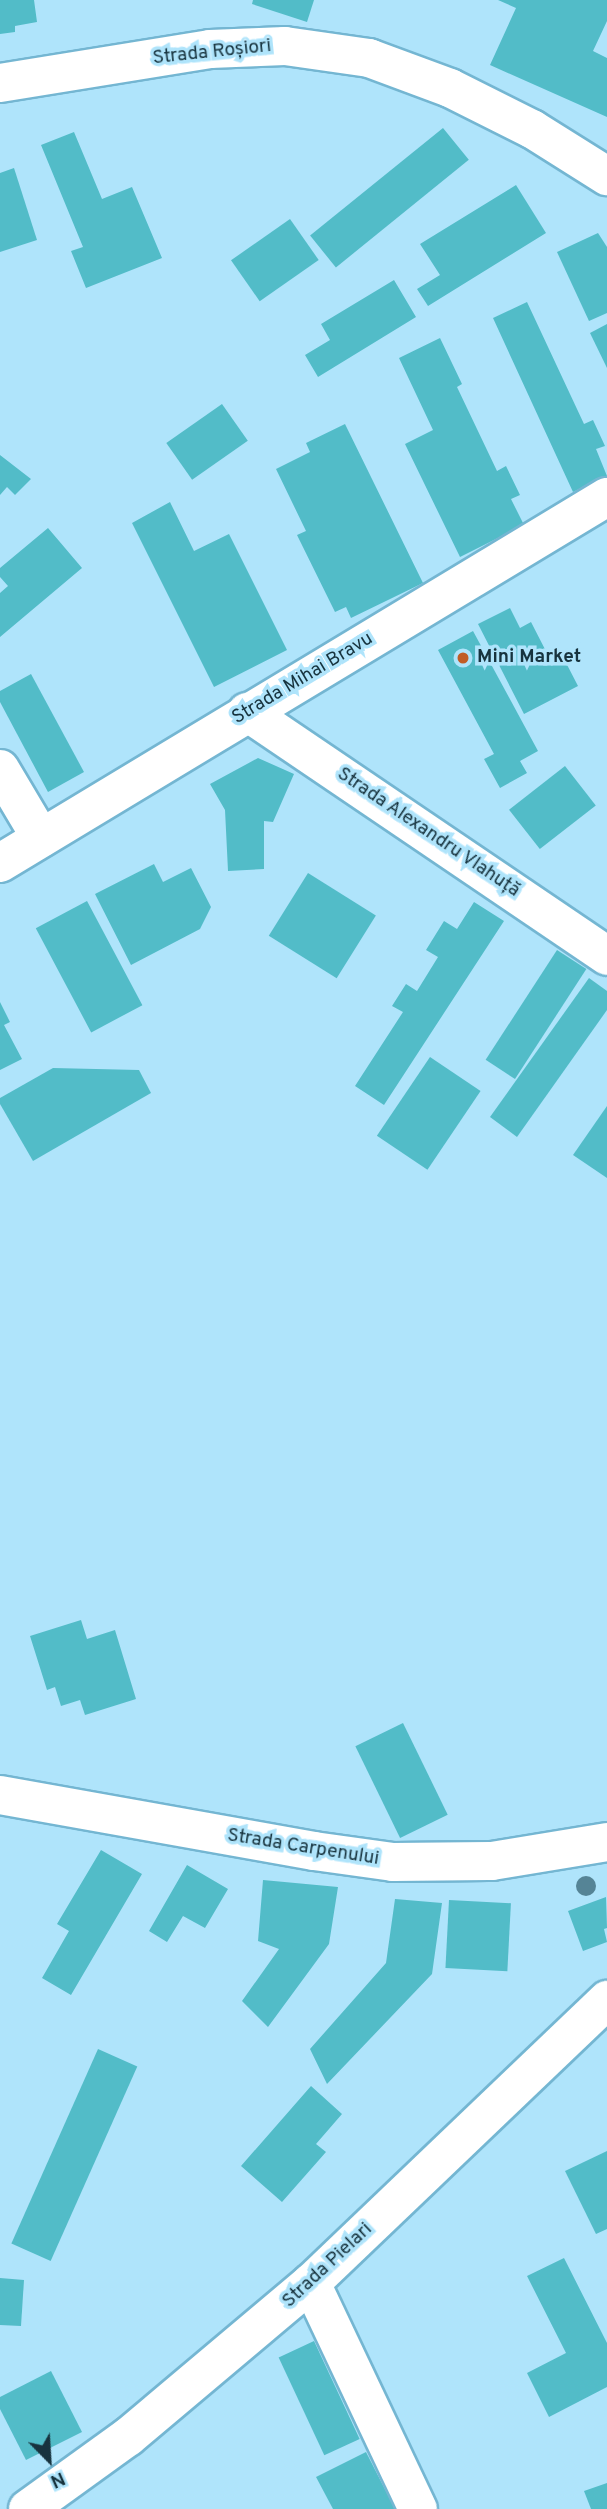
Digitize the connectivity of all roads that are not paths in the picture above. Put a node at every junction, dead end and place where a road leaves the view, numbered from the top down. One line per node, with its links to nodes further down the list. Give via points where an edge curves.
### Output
1 (0, 83): 2 (street, Strada Roșiori, via 210,49 285,46 369,58 450,88 533,129)
2 (607, 176)
3 (607, 497): 4 (street, Strada Mihai Bravu)
4 (247, 712): 6 (street, Strada Mihai Bravu); 8 (street, Strada Alexandru Vlahuță)
5 (0, 769): 6 (street)
6 (41, 838): 7 (street, Strada Mihai Bravu)
7 (0, 863)
8 (607, 956)
9 (0, 1795): 10 (street, Strada Carpenului, via 393,1861 492,1861)
10 (607, 1842)
11 (607, 2000): 12 (street, Strada Pielari)
12 (311, 2283): 13 (street, Strada Pielari, via 128,2437); 14 (street)
13 (28, 2509)
14 (418, 2509)

